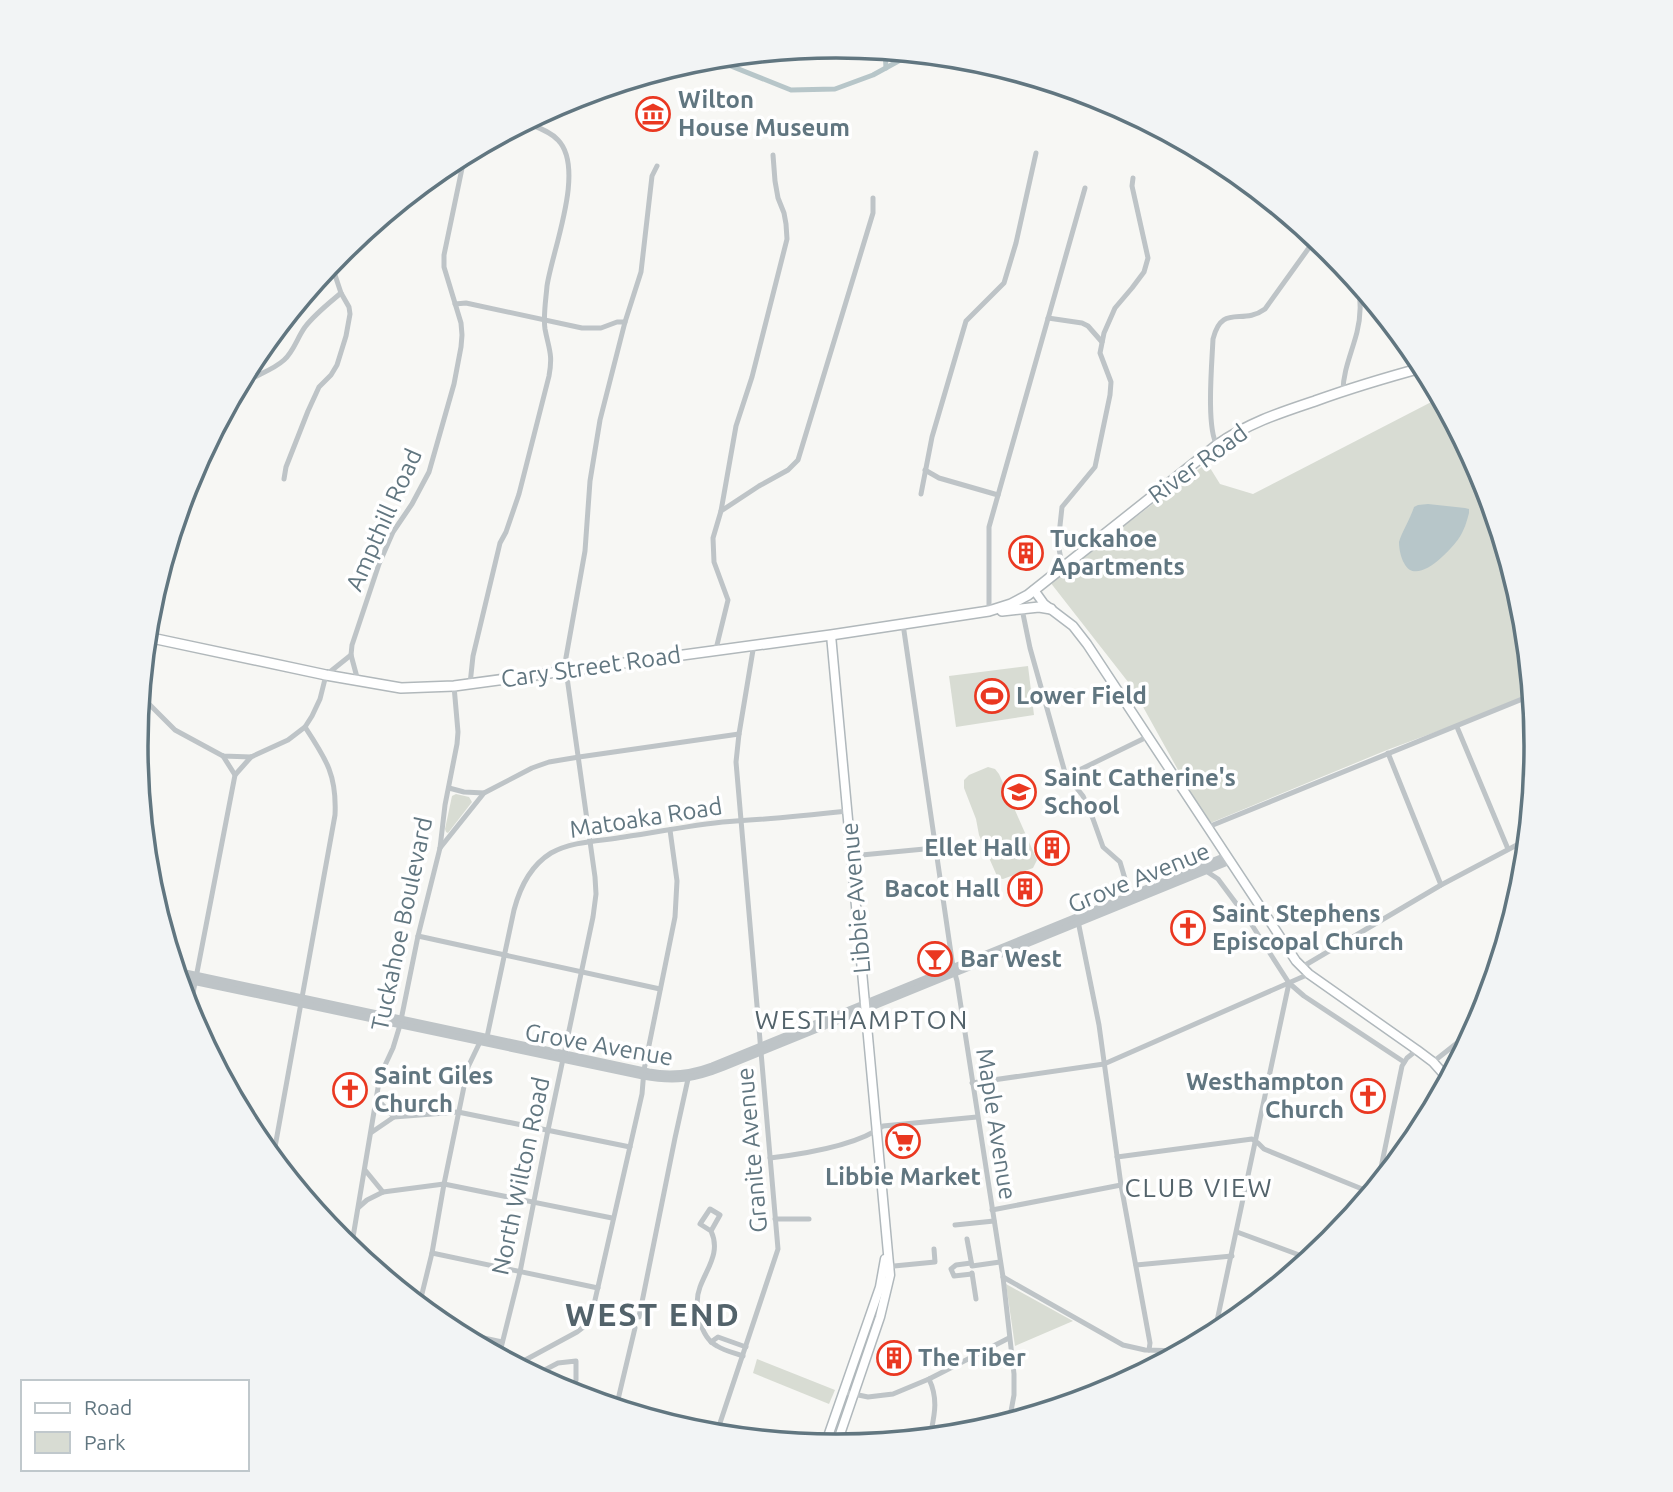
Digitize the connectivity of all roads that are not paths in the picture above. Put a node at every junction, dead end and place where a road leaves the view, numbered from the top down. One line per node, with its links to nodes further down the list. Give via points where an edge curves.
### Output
1 (536, 127): 15 (street, via 559,141 568,164 566,204 547,285)
2 (1035, 153): 22 (street, via 1004,283 966,321)
3 (773, 155): 26 (street, via 787,239 736,426)
4 (657, 166): 16 (street, North Wilton Road, via 640,272)
5 (461, 170): 13 (street, Ampthill Road, via 444,255)
6 (1133, 178): 17 (street, via 1148,258 1144,272 1115,308)
7 (1086, 188): 14 (street)
8 (873, 198): 26 (street, via 873,214 798,460)
9 (1310, 247): 21 (street, via 1265,309 1225,318 1216,328 1211,417)
10 (335, 275): 11 (street)
11 (341, 293): 19 (street, via 304,328 286,359); 23 (street, via 350,314 346,336 337,365 308,411)
12 (1359, 299): 20 (street, via 1358,328)
13 (456, 304): 15 (street); 37 (street, Ampthill Road, via 461,347 444,424 422,488 393,532 379,564)
14 (1048, 318): 17 (street, via 1082,323); 25 (street)
15 (545, 320): 16 (street, via 582,328); 41 (street, via 552,359 549,376 519,494 500,543)
16 (625, 322): 38 (street, North Wilton Road, via 592,463 585,551)
17 (1102, 342): 27 (street, via 1100,353 1111,382 1110,396 1095,467 1062,507 1058,544)
18 (1413, 370): 20 (main road, River Road)
19 (255, 378)
20 (1343, 391): 21 (main road, River Road, via 1257,421)
21 (1217, 445): 27 (main road, River Road)
22 (925, 470): 24 (street); 25 (street)
23 (284, 479)
24 (921, 494)
25 (998, 495): 31 (street, via 989,527)
26 (721, 511): 36 (street, via 713,538 714,562 728,600)
27 (1063, 569): 28 (main road, River Road)
28 (1034, 590): 30 (main road); 31 (main road, Cary Street Road)
29 (1021, 609): 30 (main road); 31 (main road); 54 (street)
30 (1051, 609): 48 (main road, via 1087,644)
31 (989, 611): 32 (main road, Cary Street Road)
32 (903, 624): 33 (main road, Cary Street Road); 64 (street, Maple Avenue)
33 (831, 635): 35 (main road, Cary Street Road); 57 (main road, Libbie Avenue)
34 (157, 639): 39 (main road, Cary Street Road)
35 (754, 644): 36 (main road, Cary Street Road); 47 (street, Granite Avenue)
36 (716, 649): 38 (main road, Cary Street Road)
37 (351, 655): 39 (street); 40 (street, Ampthill Road)
38 (565, 671): 41 (main road, Cary Street Road); 52 (street, North Wilton Road)
39 (326, 676): 40 (main road, Cary Street Road); 45 (street)
40 (358, 681): 42 (main road, Cary Street Road, via 405,688)
41 (470, 684): 42 (main road, Cary Street Road)
42 (454, 686): 55 (street, Tuckahoe Boulevard, via 458,732)
43 (1523, 699): 46 (street)
44 (150, 706): 50 (street, via 175,730)
45 (305, 727): 51 (street); 83 (street, via 327,762 335,802)
46 (1457, 727): 49 (street); 65 (street)
47 (739, 734): 52 (street); 58 (street, Granite Avenue)
48 (1149, 736): 54 (street); 59 (main road)
49 (1388, 753): 59 (street); 69 (street)
50 (223, 756): 51 (street); 53 (street)
51 (251, 757): 53 (street)
52 (579, 757): 56 (street, via 531,768); 61 (street, North Wilton Road)
53 (235, 775): 79 (street)
54 (1067, 776): 70 (street, via 1083,796 1102,847 1120,862)
55 (449, 788): 56 (street); 63 (street, Tuckahoe Boulevard)
56 (484, 793): 63 (street)
57 (848, 811): 58 (street, Matoaka Road); 66 (main road, Libbie Avenue)
58 (740, 821): 60 (street, Matoaka Road); 88 (street, Granite Avenue)
59 (1208, 827): 67 (main road)
60 (670, 830): 61 (street, Matoaka Road); 81 (street, via 677,881 675,917)
61 (590, 842): 73 (street, Matoaka Road, via 554,851 534,868 519,891); 75 (street, North Wilton Road, via 596,894)
62 (1518, 844): 65 (street)
63 (440, 848): 72 (street, Tuckahoe Boulevard)
64 (935, 848): 66 (street); 74 (street, Maple Avenue)
65 (1508, 849): 69 (street)
66 (851, 856): 84 (main road, Libbie Avenue)
67 (1228, 859): 68 (street, Grove Avenue); 70 (street, Grove Avenue); 76 (main road)
68 (1206, 871): 70 (street, Grove Avenue); 80 (street, via 1218,879 1250,922)
69 (1441, 885): 76 (street)
70 (1131, 899): 71 (street, Grove Avenue)
71 (1077, 921): 74 (street, Grove Avenue); 93 (street)
72 (418, 936): 73 (street); 85 (street, Tuckahoe Boulevard)
73 (503, 956): 75 (street); 86 (street, Matoaka Road)
74 (954, 970): 84 (street, Grove Avenue); 97 (street, Maple Avenue)
75 (582, 971): 81 (street); 90 (street, North Wilton Road)
76 (1305, 971): 80 (street); 89 (main road)
77 (188, 976): 79 (street, Grove Avenue)
78 (189, 979): 79 (street, Grove Avenue)
79 (196, 979): 82 (street); 83 (street, Grove Avenue)
80 (1289, 984): 91 (street); 93 (street); 105 (street)
81 (660, 989): 95 (street)
82 (194, 990)
83 (300, 1001): 85 (street, Grove Avenue); 106 (street)
84 (865, 1006): 88 (street, Grove Avenue); 103 (main road, Libbie Avenue)
85 (401, 1022): 86 (street, Grove Avenue); 98 (street, Tuckahoe Boulevard)
86 (483, 1040): 90 (street, Grove Avenue); 99 (street, Matoaka Road, via 468,1067)
87 (1457, 1043): 92 (street)
88 (761, 1049): 95 (street, Grove Avenue, via 687,1073); 96 (street, Grove Avenue); 109 (street, Granite Avenue)
89 (1417, 1050): 91 (street); 92 (main road)
90 (563, 1056): 95 (street, Grove Avenue); 102 (street, North Wilton Road)
91 (1405, 1062): 110 (street)
92 (1433, 1062): 94 (main road)
93 (1104, 1064): 97 (street); 108 (street)
94 (1442, 1072)
95 (643, 1073): 96 (street, Grove Avenue, via 668,1080); 107 (street)
96 (688, 1079): 143 (street)
97 (972, 1083): 101 (street, Maple Avenue)
98 (376, 1099): 100 (street); 104 (street, Tuckahoe Boulevard)
99 (458, 1112): 100 (street); 102 (street); 112 (street, Matoaka Road)
100 (394, 1117): 104 (street)
101 (977, 1117): 103 (street, via 883,1126); 118 (street, Maple Avenue)
102 (548, 1130): 107 (street); 116 (street, North Wilton Road)
103 (877, 1131): 109 (street, via 815,1152); 128 (main road, Libbie Avenue)
104 (372, 1132): 111 (street, Tuckahoe Boulevard)
105 (1256, 1141): 108 (street); 114 (street, via 1264,1149); 125 (street)
106 (275, 1144)
107 (630, 1147): 119 (street)
108 (1117, 1157): 113 (street)
109 (770, 1158): 120 (street, Granite Avenue)
110 (1381, 1167)
111 (365, 1170): 115 (street); 117 (street, Tuckahoe Boulevard)
112 (444, 1185): 115 (street); 116 (street); 130 (street, Matoaka Road)
113 (1121, 1185): 118 (street); 136 (street)
114 (1363, 1189)
115 (383, 1192): 117 (street)
116 (534, 1201): 119 (street); 137 (street, North Wilton Road)
117 (359, 1207): 126 (street, Tuckahoe Boulevard)
118 (992, 1210): 122 (street, Maple Avenue)
119 (612, 1218): 140 (street)
120 (775, 1219): 121 (street); 151 (street, Granite Avenue, via 778,1249)
121 (809, 1219)
122 (994, 1222): 123 (street); 133 (street, Maple Avenue)
123 (955, 1225)
124 (711, 1231): 149 (street, via 714,1256 696,1299 697,1314)
125 (1237, 1232): 131 (street); 132 (street)
126 (353, 1236)
127 (967, 1239): 135 (street)
128 (887, 1245): 134 (main road, Libbie Avenue); 159 (main road, Libbie Avenue, via 880,1287)
129 (933, 1250): 134 (street, via 935,1262)
130 (432, 1253): 137 (street); 141 (street, Matoaka Road)
131 (1299, 1255)
132 (1232, 1256): 136 (street); 144 (street)
133 (1000, 1262): 135 (street); 139 (street, Maple Avenue)
134 (889, 1265): 159 (main road, Libbie Avenue, via 885,1298)
135 (972, 1265): 138 (street); 138 (street, via 951,1269 957,1276)
136 (1136, 1265): 152 (street)
137 (520, 1272): 140 (street); 148 (street, North Wilton Road)
138 (972, 1274): 142 (street)
139 (1003, 1277): 146 (street, Maple Avenue); 152 (street, via 1124,1346)
140 (598, 1288): 155 (street, via 590,1322)
141 (422, 1295)
142 (976, 1299)
143 (639, 1317)
144 (1219, 1318)
145 (635, 1328): 160 (street)
146 (1009, 1338): 157 (street); 161 (street, Maple Avenue, via 1014,1374)
147 (486, 1339): 148 (street)
148 (502, 1342): 150 (street, North Wilton Road)
149 (711, 1342): 151 (street, via 718,1337); 154 (street)
150 (501, 1347)
151 (746, 1347): 154 (street, Granite Avenue)
152 (1149, 1350): 153 (street)
153 (1164, 1351)
154 (743, 1356): 162 (street, Granite Avenue)
155 (526, 1360)
156 (546, 1369): 158 (street, via 576,1361)
157 (929, 1379): 159 (street, via 892,1394 868,1397); 163 (street, via 936,1402)
158 (575, 1383)
159 (849, 1393): 164 (main road, Libbie Avenue); 165 (main road, Libbie Avenue)
160 (618, 1399)
161 (1011, 1412)
162 (720, 1424)
163 (932, 1427)
164 (830, 1434)
165 (839, 1434)

